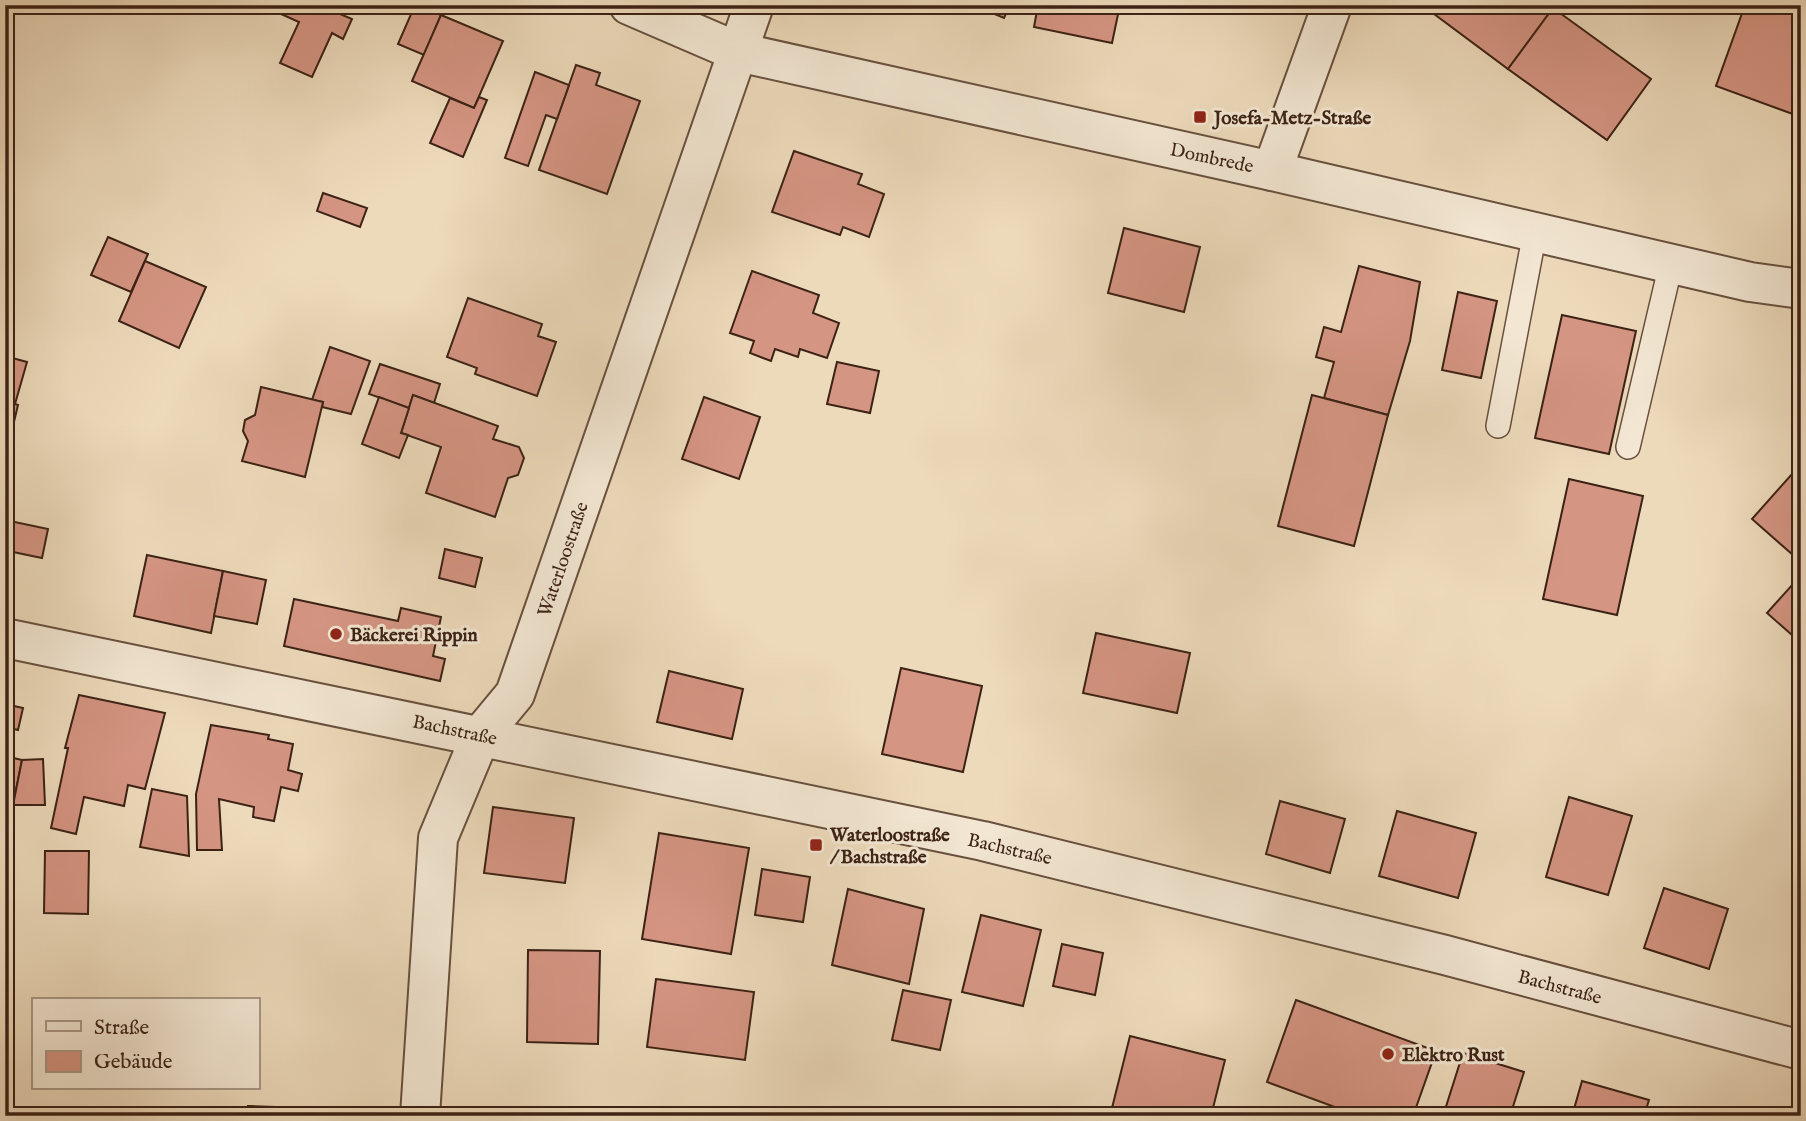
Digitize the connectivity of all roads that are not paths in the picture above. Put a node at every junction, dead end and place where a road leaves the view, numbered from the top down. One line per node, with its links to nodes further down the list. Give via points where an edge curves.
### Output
1 (629, 5): 4 (street, Dombrede)
2 (754, 5): 4 (street, Waterloostraße)
3 (1332, 5): 5 (street)
4 (738, 52): 5 (street, Dombrede); 12 (street, Waterloostraße, via 515,694)
5 (1272, 170): 6 (street, Dombrede)
6 (1535, 232): 7 (street, Dombrede); 9 (lane)
7 (1671, 264): 8 (street, Dombrede); 10 (lane)
8 (1801, 289)
9 (1498, 426)
10 (1628, 447)
11 (5, 638): 12 (street, Bachstraße)
12 (481, 735): 13 (street, Bachstraße, via 983,841 1445,955); 14 (street, Waterloostraße, via 438,838)
13 (1801, 1050)
14 (420, 1116)

